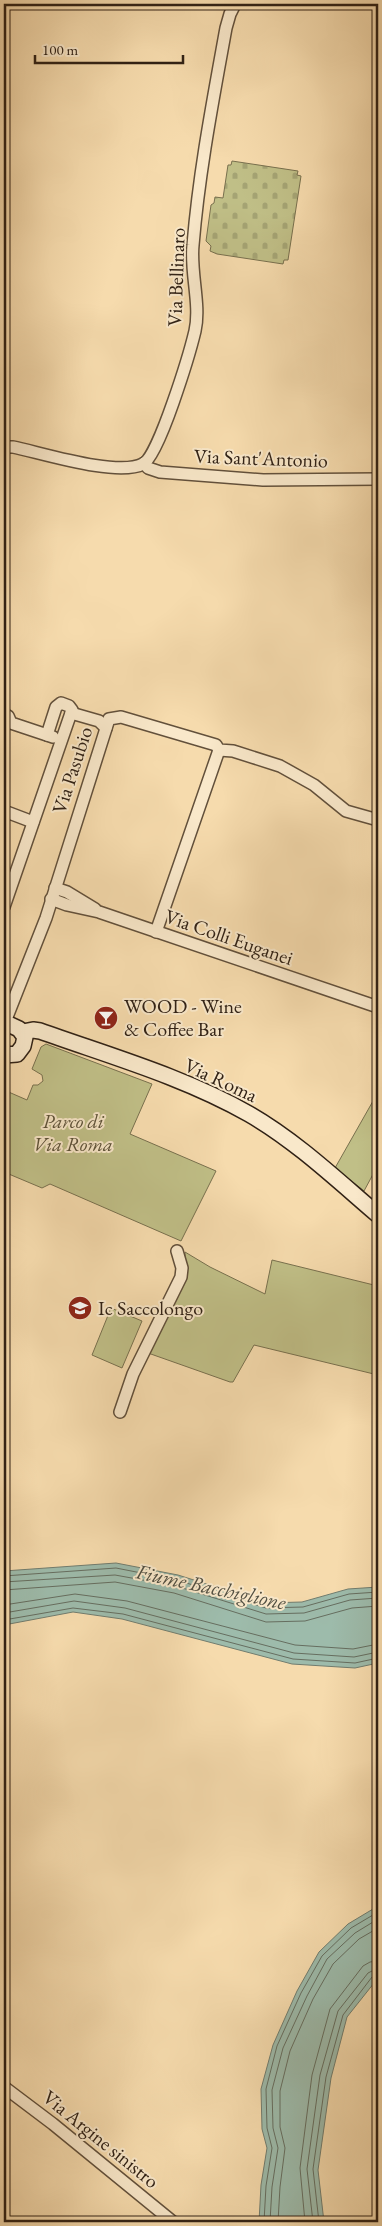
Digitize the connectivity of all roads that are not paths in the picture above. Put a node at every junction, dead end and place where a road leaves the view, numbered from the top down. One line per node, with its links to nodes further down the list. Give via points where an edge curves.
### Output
1 (235, 4): 3 (street, Via Bellinaro, via 226,28 210,116 193,246 196,329 169,414)
2 (4, 447): 3 (street, via 84,464 134,466)
3 (144, 463): 4 (street, Via Sant'Antonio, via 160,472 263,480)
4 (378, 479)
5 (71, 712): 7 (street, via 99,721); 8 (street, via 69,706 58,704); 9 (street)
6 (8, 716): 8 (street, via 11,723)
7 (106, 728): 10 (street, Via Pasubio, via 109,719 121,716 216,746); 14 (street, Via Pasubio)
8 (47, 735): 9 (street)
9 (62, 740): 13 (street)
10 (219, 750): 12 (street, Via Pasubio, via 233,750 280,766 314,785 346,811); 19 (street)
11 (4, 811): 13 (street)
12 (378, 820)
13 (33, 822): 16 (street)
14 (53, 893): 15 (street, Via Colli Euganei); 17 (street, via 73,896); 18 (street)
15 (67, 905): 17 (street, Via Colli Euganei); 18 (street, via 58,907)
16 (4, 907)
17 (99, 912): 19 (street, Via Colli Euganei)
18 (46, 918): 21 (street)
19 (156, 932): 20 (street, Via Colli Euganei)
20 (378, 1008)
21 (5, 1020): 22 (main road)
22 (23, 1032): 23 (main road, via 21,1050 13,1055); 24 (main road, Via Roma, via 40,1031 219,1098 251,1115 292,1144)
23 (4, 1055)
24 (378, 1215)
25 (177, 1251): 26 (street, via 181,1277 133,1374)
26 (120, 1412)
27 (4, 2087): 28 (street, Via Argine sinistro)
28 (173, 2222)

